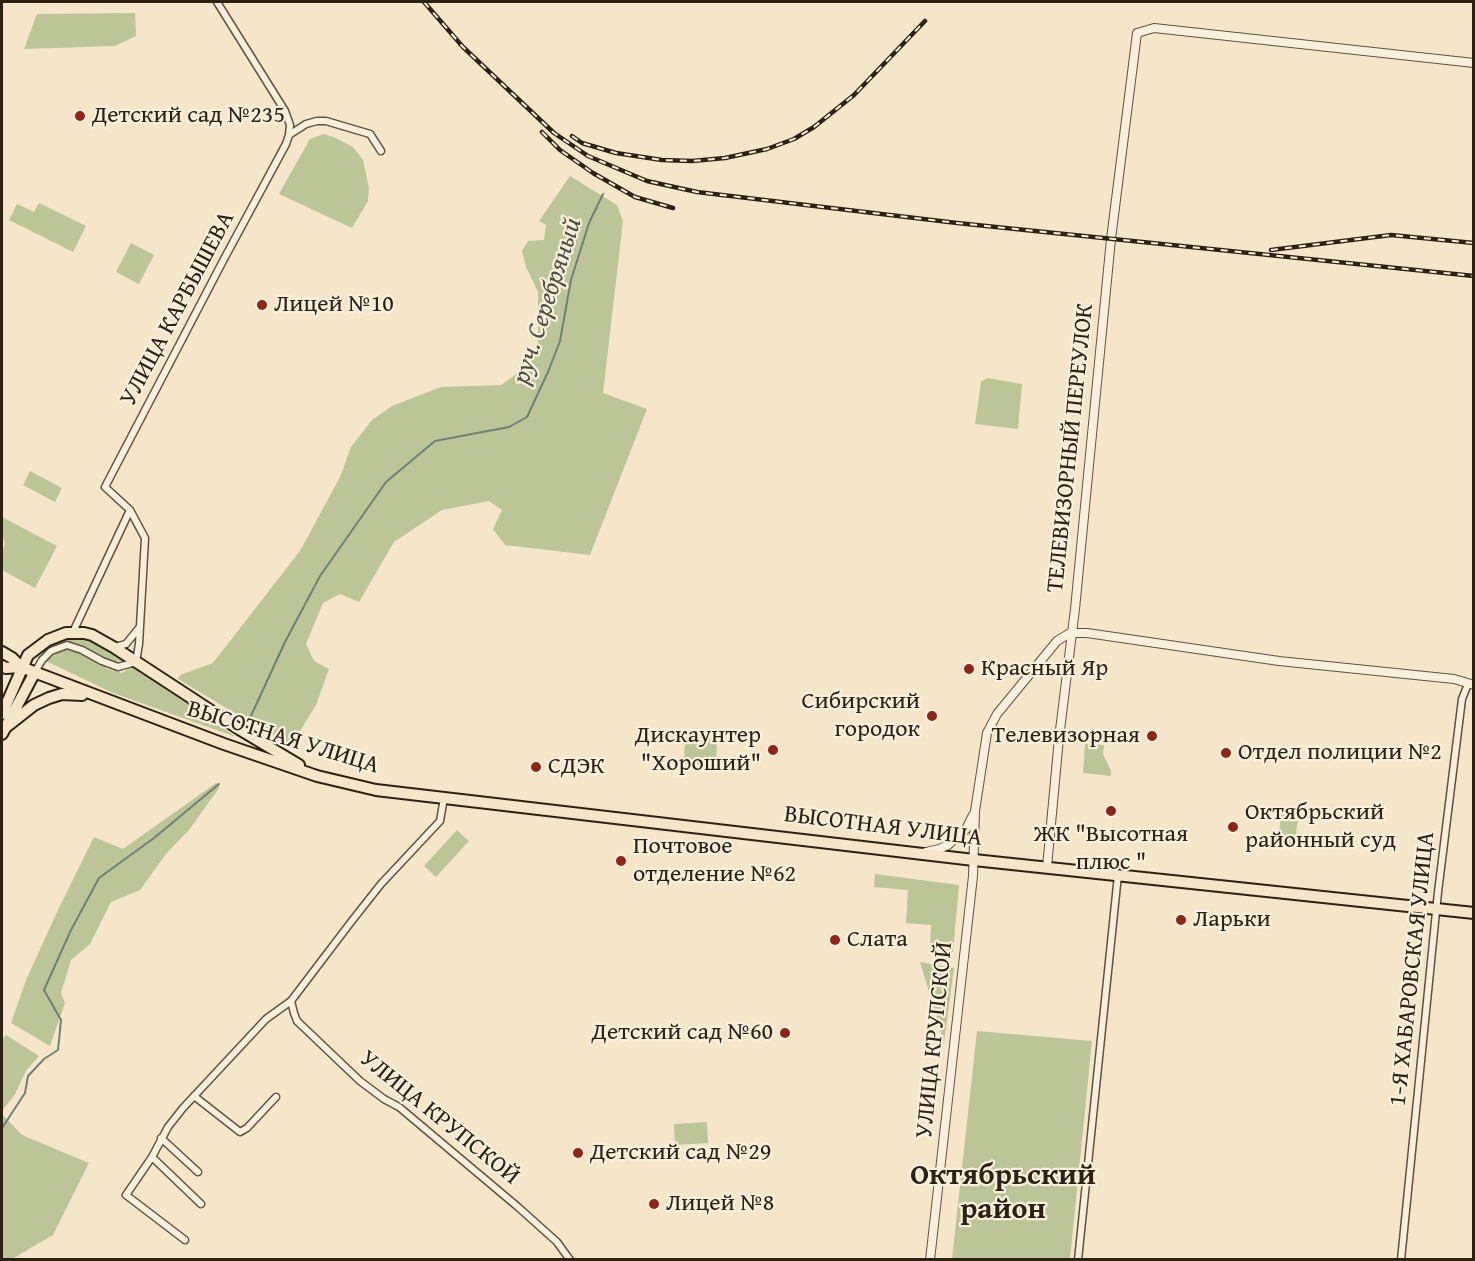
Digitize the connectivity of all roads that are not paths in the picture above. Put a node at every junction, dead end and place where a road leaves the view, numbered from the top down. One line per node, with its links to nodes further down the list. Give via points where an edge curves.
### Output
1 (217, 2): 3 (street, via 285,111 291,125)
2 (1473, 63): 8 (street, ТЕЛЕВИЗОРНЫЙ ПЕРЕУЛОК, via 1154,28 1137,33)
3 (289, 135): 4 (street, via 322,120 370,134); 5 (street, УЛИЦА КАРБЫШЕВА, via 105,486)
4 (381, 151)
5 (130, 510): 6 (street, via 145,538); 7 (street)
6 (140, 628): 9 (street, via 126,644); 11 (street)
7 (73, 632): 9 (main road, via 93,635); 13 (main road, via 37,646)
8 (1070, 633): 15 (street, via 1454,679); 21 (street, УЛИЦА КРУПСКОЙ, via 1058,641 997,714 987,733); 24 (street, ТЕЛЕВИЗОРНЫЙ ПЕРЕУЛОК)
9 (115, 648): 11 (main road)
10 (2, 652): 13 (main road)
11 (136, 662): 14 (street, via 118,667 67,645 51,651); 19 (main road)
12 (2, 666): 13 (main road)
13 (21, 667): 14 (main road, ВЫСОТНАЯ УЛИЦА); 17 (main road)
14 (35, 672): 16 (main road, ВЫСОТНАЯ УЛИЦА); 18 (main road)
15 (1471, 685): 26 (street, 1-Я ХАБАРОВСКАЯ УЛИЦА, via 1462,699)
16 (91, 695): 18 (main road, via 62,694 49,698 34,705); 19 (main road, ВЫСОТНАЯ УЛИЦА)
17 (2, 714)
18 (4, 731)
19 (317, 776): 20 (main road, ВЫСОТНАЯ УЛИЦА, via 376,790)
20 (444, 798): 22 (main road, ВЫСОТНАЯ УЛИЦА); 28 (street, via 440,821 381,884)
21 (975, 811): 22 (street, via 966,829 948,845); 23 (street, УЛИЦА КРУПСКОЙ)
22 (919, 853): 23 (main road, ВЫСОТНАЯ УЛИЦА)
23 (974, 860): 24 (main road, ВЫСОТНАЯ УЛИЦА); 37 (street, УЛИЦА КРУПСКОЙ)
24 (1047, 867): 25 (main road, ВЫСОТНАЯ УЛИЦА)
25 (1118, 875): 26 (main road, ВЫСОТНАЯ УЛИЦА); 38 (street)
26 (1437, 909): 27 (main road, ВЫСОТНАЯ УЛИЦА); 39 (street, 1-Я ХАБАРОВСКАЯ УЛИЦА)
27 (1473, 913)
28 (291, 1001): 29 (street, via 266,1019); 36 (street, УЛИЦА КРУПСКОЙ, via 297,1021 353,1074 384,1100 399,1107 518,1207 557,1242)
29 (194, 1096): 30 (street, via 240,1132); 31 (street)
30 (276, 1097)
31 (161, 1138): 32 (street); 33 (street)
32 (152, 1157): 34 (street); 35 (street, via 126,1195)
33 (198, 1172)
34 (201, 1204)
35 (185, 1240)
36 (570, 1260)
37 (930, 1260)
38 (1078, 1260)
39 (1401, 1260)

